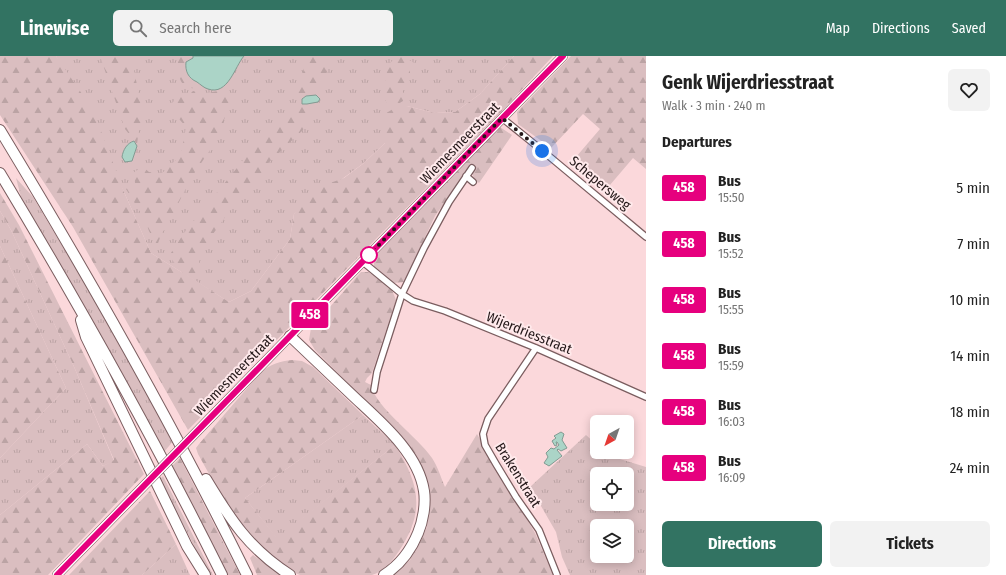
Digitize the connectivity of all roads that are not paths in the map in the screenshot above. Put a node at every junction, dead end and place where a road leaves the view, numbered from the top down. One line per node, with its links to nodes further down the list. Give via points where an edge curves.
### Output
1 (563, 56): 2 (main road, Wiemesmeerstraat)
2 (502, 118): 8 (street, Schepersweg); 9 (main road, Wiemesmeerstraat)
3 (0, 130): 18 (highway, via 95,291)
4 (472, 168): 6 (street)
5 (0, 173): 11 (highway)
6 (466, 176): 7 (street); 10 (street, via 424,248)
7 (473, 182)
8 (646, 237)
9 (363, 262): 10 (street, Wijerdriesstraat); 12 (main road, Wiemesmeerstraat)
10 (402, 294): 13 (street, Wijerdriesstraat, via 413,301); 15 (street)
11 (76, 302): 19 (highway, via 86,337); 23 (highway, via 158,450)
12 (290, 336): 20 (main road, Wiemesmeerstraat, bridge); 26 (highway, via 401,444 420,476 424,492 422,523 406,555 397,566)
13 (536, 348): 17 (street, Wijerdriesstraat); 27 (street, Brakenstraat, via 488,419 483,434 485,445 496,464 539,530)
14 (368, 379): 15 (street)
15 (375, 380): 16 (street)
16 (374, 390)
17 (646, 397)
18 (188, 458): 24 (highway); 25 (highway, via 245,538 268,560)
19 (188, 546): 21 (highway); 22 (highway)
20 (58, 575)
21 (197, 575)
22 (205, 575)
23 (222, 575)
24 (247, 575)
25 (290, 575)
26 (384, 575)
27 (557, 575)

